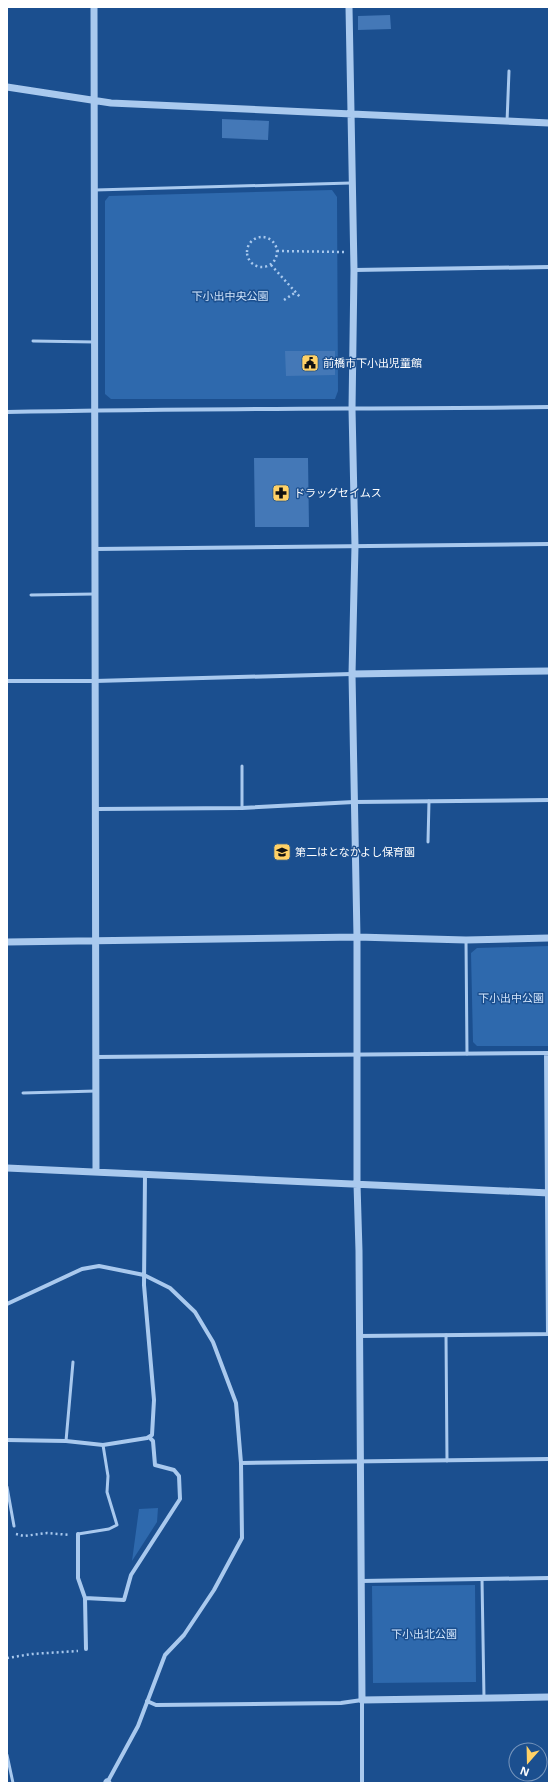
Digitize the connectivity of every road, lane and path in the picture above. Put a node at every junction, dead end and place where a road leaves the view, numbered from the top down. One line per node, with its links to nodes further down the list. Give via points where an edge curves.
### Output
1 (94, 7): 5 (street)
2 (350, 7): 6 (street)
3 (509, 71): 7 (lane)
4 (7, 87): 5 (street)
5 (93, 102): 6 (street); 10 (street)
6 (350, 115): 7 (street); 9 (street)
7 (507, 122): 8 (street)
8 (549, 123)
9 (351, 183): 10 (lane); 12 (street)
10 (94, 190): 20 (street)
11 (277, 251): 12 (path); 13 (path); 13 (path, via 270,239 262,236 249,242 246,249 247,257 252,264 260,267)
12 (354, 252): 15 (street)
13 (271, 265): 16 (path)
14 (549, 268): 15 (street)
15 (354, 270): 23 (street)
16 (296, 292): 17 (path); 18 (path)
17 (300, 297)
18 (284, 300)
19 (33, 341): 20 (lane)
20 (95, 342): 22 (street)
21 (549, 406): 23 (street)
22 (94, 409): 23 (street); 24 (street); 27 (street)
23 (352, 409): 26 (street)
24 (7, 412)
25 (549, 544): 26 (street)
26 (355, 546): 27 (street); 31 (street)
27 (95, 549): 28 (street)
28 (95, 594): 29 (lane); 32 (street)
29 (31, 595)
30 (549, 671): 31 (street)
31 (352, 674): 32 (street); 37 (street)
32 (95, 681): 33 (street); 39 (street)
33 (7, 682)
34 (242, 766): 38 (lane)
35 (549, 800): 36 (street)
36 (429, 801): 37 (street); 40 (lane)
37 (354, 802): 38 (street); 41 (street)
38 (242, 808): 39 (street)
39 (97, 809): 43 (street)
40 (428, 842)
41 (357, 937): 43 (street); 44 (street); 48 (street)
42 (549, 938): 44 (street)
43 (96, 940): 45 (street); 49 (street)
44 (466, 940): 46 (lane)
45 (7, 942)
46 (467, 1054): 47 (street); 48 (street)
47 (548, 1054): 56 (street)
48 (357, 1055): 49 (street); 55 (street)
49 (96, 1057): 50 (street)
50 (96, 1091): 51 (lane); 53 (street)
51 (23, 1093)
52 (7, 1168): 53 (street)
53 (96, 1172): 54 (street)
54 (144, 1175): 55 (street); 57 (street)
55 (357, 1184): 56 (street); 61 (street)
56 (548, 1193): 59 (street)
57 (144, 1275): 58 (street, via 94,1266); 63 (street, via 154,1400 153,1430); 70 (street, via 170,1288 188,1304 213,1342 236,1404)
58 (7, 1304)
59 (549, 1334): 60 (street)
60 (446, 1335): 61 (street); 68 (lane)
61 (359, 1336): 69 (street)
62 (73, 1362): 65 (lane)
63 (149, 1437): 66 (street); 77 (street, via 153,1441 155,1465 174,1470 179,1476 180,1499 131,1575 124,1600)
64 (7, 1440): 65 (street)
65 (66, 1441): 66 (street)
66 (103, 1445): 73 (lane, via 108,1476 107,1492 117,1525 109,1529)
67 (549, 1459): 68 (street)
68 (448, 1461): 69 (street)
69 (360, 1462): 70 (street); 76 (street)
70 (241, 1463): 83 (street, via 242,1538 214,1590 184,1635 165,1655)
71 (7, 1487): 72 (lane)
72 (14, 1526): 73 (path, via 19,1536 47,1533)
73 (78, 1534): 77 (street, via 78,1578)
74 (549, 1578): 75 (street)
75 (482, 1579): 76 (street); 81 (lane)
76 (361, 1581): 82 (street)
77 (85, 1598): 78 (street)
78 (86, 1649): 79 (path)
79 (7, 1658)
80 (549, 1697): 81 (street)
81 (484, 1698): 82 (street)
82 (362, 1700): 83 (street, via 341,1703 172,1705 156,1705); 87 (street)
83 (147, 1701): 86 (street, via 133,1736)
84 (7, 1755): 85 (lane)
85 (13, 1783)
86 (107, 1783)
87 (362, 1783)

